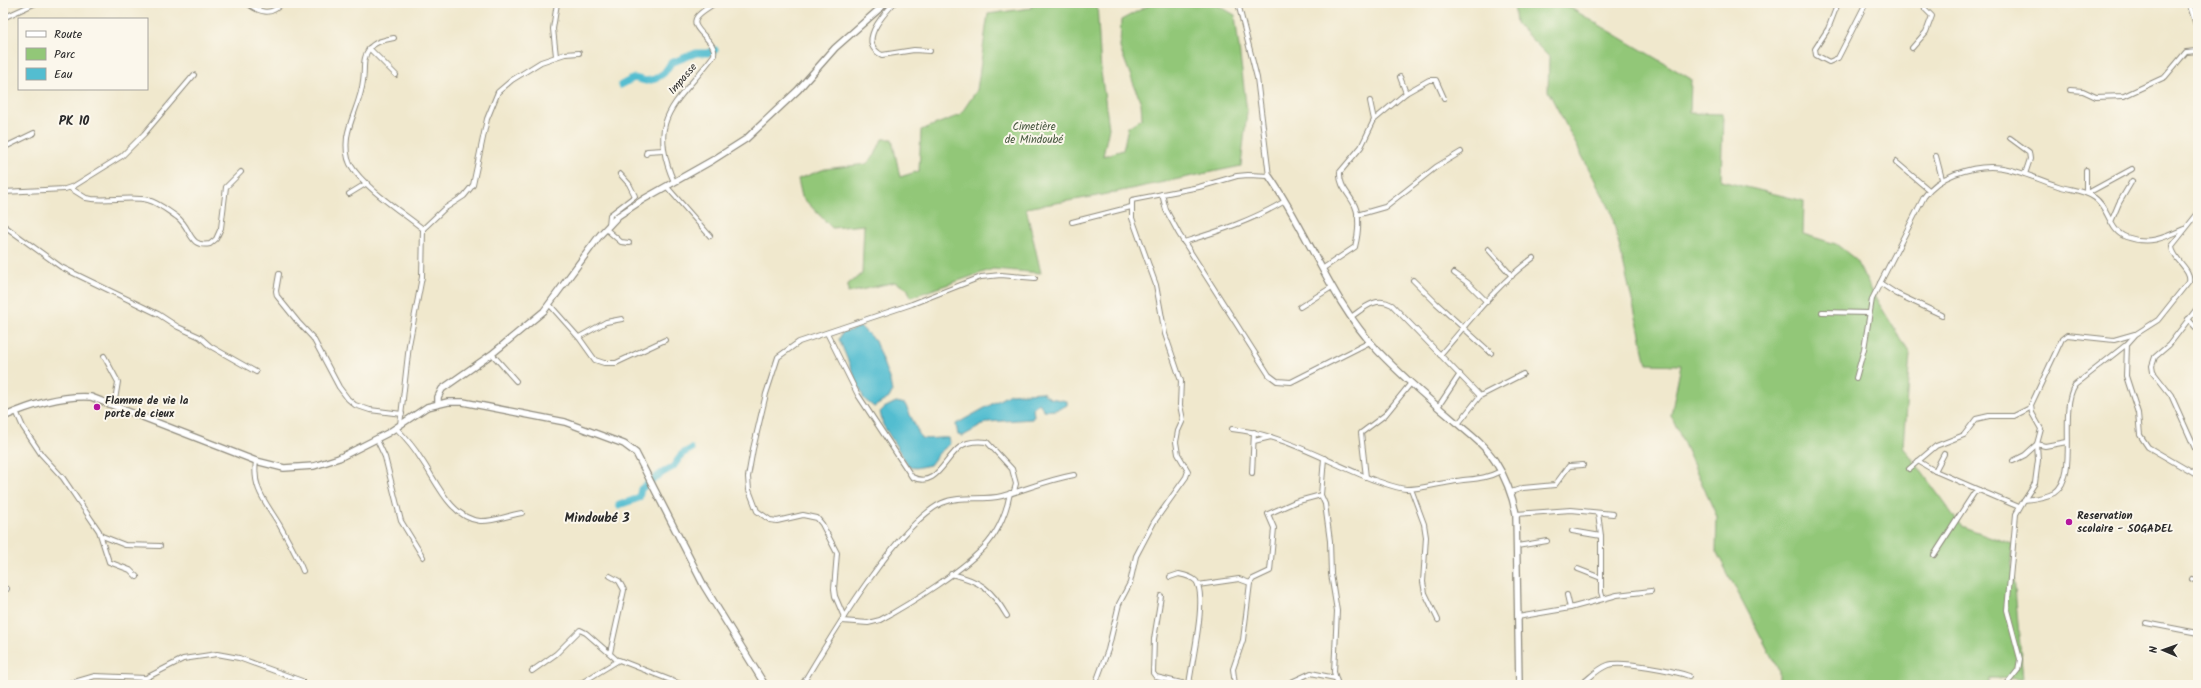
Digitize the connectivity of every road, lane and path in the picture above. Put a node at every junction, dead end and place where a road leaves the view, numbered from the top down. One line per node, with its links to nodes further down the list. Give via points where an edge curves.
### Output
1 (36, 3): 13 (street)
2 (247, 3): 3 (street, via 262,12 274,10)
3 (282, 3)
4 (557, 3): 21 (street, via 553,29)
5 (715, 3): 33 (street, Impasse, via 697,17 695,22 696,28 714,46 714,55 673,104 665,128)
6 (886, 3): 46 (street, via 835,48 798,90 746,139)
7 (894, 3): 18 (street, via 874,28 872,42 878,53 882,55 914,50)
8 (1238, 3): 43 (street, via 1257,73)
9 (1838, 3): 10 (street, via 1828,29 1815,49 1816,55 1829,62 1838,58)
10 (1866, 3)
11 (1924, 3): 17 (street, via 1925,9 1932,16 1931,23)
12 (2189, 3): 14 (street)
13 (3, 18)
14 (2198, 31)
15 (394, 38): 16 (street)
16 (369, 48): 23 (street); 47 (street, via 364,60 359,104 349,129 347,146 351,166)
17 (1912, 48)
18 (930, 51)
19 (2198, 51): 25 (street, via 2186,52 2165,77 2124,96 2096,97 2083,91)
20 (579, 53): 21 (street)
21 (556, 56): 63 (street, via 522,74 498,92 487,119 472,185 464,196 444,209)
22 (194, 75): 49 (street, via 122,156)
23 (396, 75)
24 (1400, 77): 26 (street)
25 (2070, 90)
26 (1406, 93): 27 (street, via 1432,79 1436,80); 29 (street)
27 (1444, 98)
28 (1370, 101): 29 (street)
29 (1374, 120): 58 (street, via 1361,147 1340,172 1341,187 1352,201)
30 (34, 133): 32 (street)
31 (2010, 138): 42 (street, via 2029,152 2030,159)
32 (3, 148)
33 (664, 150): 35 (street, via 647,151); 46 (street, Impasse, via 665,161)
34 (1461, 152): 58 (street, via 1436,167 1385,207)
35 (646, 154)
36 (1936, 156): 44 (street)
37 (1896, 162): 50 (street)
38 (2132, 169): 52 (street)
39 (2086, 170): 52 (street)
40 (241, 172): 49 (street, via 226,187 220,232 210,244 203,246 194,242 186,225 180,219 153,202 86,198)
41 (620, 174): 62 (street, via 635,196 610,215)
42 (2025, 174): 44 (street, via 2004,168 1979,166); 52 (street, via 2066,189)
43 (1269, 176): 54 (street, via 1237,176); 55 (street)
44 (1942, 179): 50 (street)
45 (2132, 181): 60 (street, via 2118,203)
46 (674, 182): 48 (street)
47 (367, 183): 53 (street); 63 (street)
48 (667, 187): 62 (street, via 629,208); 65 (street)
49 (70, 188): 51 (street)
50 (1929, 190): 76 (street)
51 (3, 192)
52 (2087, 193): 60 (street, via 2097,199)
53 (349, 194)
54 (1162, 194): 56 (street, via 1135,198); 66 (street, via 1166,210)
55 (1285, 201): 66 (street, via 1260,216); 70 (street)
56 (1131, 207): 59 (street); 189 (street, via 1132,218 1156,285 1165,334 1181,381 1180,405 1183,420 1176,442 1178,454 1188,471 1154,522 1136,556 1130,582 1119,604 1108,650)
57 (2198, 213): 64 (street)
58 (1357, 215): 70 (street, via 1355,247)
59 (1072, 222)
60 (2111, 222): 64 (street, via 2122,236 2147,242)
61 (3, 225): 100 (street, via 61,268 158,314)
62 (607, 227): 67 (street, via 621,242); 79 (street)
63 (424, 229): 112 (street, via 422,277 409,345)
64 (2184, 229): 91 (street, via 2172,250 2189,275 2189,281 2158,320)
65 (710, 236)
66 (1184, 242): 94 (street, via 1269,375 1277,381 1291,382)
67 (629, 243)
68 (1488, 249): 73 (street)
69 (1533, 258): 73 (street)
70 (1322, 269): 77 (street)
71 (1454, 273): 78 (street)
72 (279, 274): 112 (street, via 277,296 313,338 339,388 348,399 355,405 370,410)
73 (1512, 276): 78 (street)
74 (1035, 278): 90 (street, via 1001,275 981,277)
75 (1413, 280): 88 (street)
76 (1880, 283): 83 (street, via 1872,299); 84 (street)
77 (1332, 288): 80 (street); 85 (street)
78 (1487, 302): 88 (street)
79 (549, 304): 92 (street); 96 (street, via 534,320)
80 (1300, 307)
81 (2198, 307): 87 (street)
82 (1822, 312): 83 (street)
83 (1869, 313): 103 (street, via 1864,349)
84 (1942, 315)
85 (1351, 317): 94 (street); 98 (street, via 1373,302 1385,301 1409,321)
86 (622, 319): 92 (street, via 606,322)
87 (2188, 319): 89 (street); 123 (street, via 2169,345 2155,358 2152,369 2170,395)
88 (1463, 329): 97 (street); 98 (street)
89 (2198, 330)
90 (828, 333): 139 (street, via 858,395 912,477 918,480 931,478 960,446 973,442 987,442 1012,469 1016,484); 174 (street, via 799,342 778,358 766,394 748,484 755,507 763,516 777,521 803,515 817,518 822,524 837,553 834,589)
91 (2136, 334): 95 (street); 110 (street, via 2114,340 2064,336)
92 (579, 337): 93 (street, via 595,360 610,364 622,361)
93 (665, 340)
94 (1370, 342): 105 (street)
95 (2127, 344): 121 (street, via 2075,384 2072,390); 135 (street, via 2126,376 2137,406 2138,430 2142,440 2148,447)
96 (492, 354): 104 (street); 107 (street, via 442,390)
97 (1491, 354)
98 (1440, 355): 101 (street)
99 (104, 356): 108 (street, via 118,382)
100 (256, 372)
101 (1460, 374): 106 (street); 109 (street)
102 (1523, 374): 106 (street)
103 (1856, 378)
104 (516, 380)
105 (1411, 383): 109 (street); 136 (street, via 1385,415 1361,433)
106 (1480, 396): 114 (street)
107 (438, 403): 115 (street, via 421,410); 187 (street, via 463,402 566,422 630,447 650,478 704,586)
108 (114, 406): 111 (street, via 80,396 50,400); 126 (street)
109 (1438, 407): 114 (street)
110 (2030, 408): 122 (street, via 2041,427); 127 (street, via 2014,416 1979,418 1964,435 1936,446)
111 (16, 411): 113 (street); 149 (street, via 41,454 63,478)
112 (402, 414): 115 (street)
113 (3, 417)
114 (1458, 424): 131 (street, via 1486,450)
115 (398, 427): 119 (street); 144 (street, via 450,504 461,513 474,520 484,521)
116 (1232, 429): 117 (street)
117 (1254, 432): 118 (street); 120 (street)
118 (1271, 437): 120 (street); 125 (street)
119 (377, 440): 126 (street, via 344,456 314,466 284,468); 155 (street, via 386,457 401,521)
120 (1254, 441): 133 (street)
121 (2067, 442): 122 (street, via 2045,446); 142 (street, via 2065,477 2060,488 2050,495)
122 (2037, 444): 128 (street, via 2025,455); 142 (street, via 2035,483)
123 (2197, 453)
124 (1944, 454): 132 (street)
125 (1324, 458): 136 (street); 141 (street)
126 (256, 461): 157 (street, via 255,474 264,504 279,525)
127 (1918, 461): 130 (street); 132 (street)
128 (2013, 461)
129 (1582, 465): 140 (street, via 1569,466 1555,485 1523,488)
130 (1909, 469)
131 (1501, 471): 137 (street, via 1482,479); 140 (street)
132 (1935, 471): 138 (street)
133 (1252, 473)
134 (1074, 475): 139 (street, via 1050,479)
135 (2198, 476)
136 (1366, 477): 137 (street, via 1399,488)
137 (1411, 489): 175 (street, via 1426,537 1424,593)
138 (1979, 490): 143 (street); 154 (street, via 1974,493)
139 (1012, 492): 158 (street, via 1001,521 989,542); 174 (street, via 988,499 952,500 934,508 906,533)
140 (1512, 492): 146 (street)
141 (1321, 495): 164 (street, via 1295,502 1268,514 1274,528 1270,571); 182 (street, via 1325,504 1337,611)
142 (2024, 500): 143 (street)
143 (2019, 507): 196 (street, via 2015,520 2007,610 2020,659 2018,670)
144 (522, 512)
145 (1598, 513): 146 (street, via 1571,510); 147 (street); 150 (street)
146 (1516, 514): 153 (street)
147 (1613, 514)
148 (1572, 531): 150 (street)
149 (102, 536): 152 (street, via 125,545); 160 (street, via 109,562 130,570)
150 (1601, 536): 162 (street)
151 (1547, 541): 153 (street)
152 (160, 546)
153 (1517, 546): 173 (street)
154 (1934, 555)
155 (423, 556)
156 (1578, 569): 162 (street)
157 (303, 572)
158 (951, 574): 172 (street, via 972,580 987,588); 174 (street, via 880,620 868,623)
159 (610, 576): 178 (street, via 619,581 624,590)
160 (137, 577)
161 (1170, 577): 166 (street, via 1179,574 1192,578)
162 (1601, 578): 170 (street)
163 (2192, 578): 165 (street)
164 (1250, 582): 166 (street, via 1239,579); 191 (street, via 1243,640 1233,669)
165 (2198, 582)
166 (1198, 585): 190 (street, via 1199,621)
167 (1651, 591): 170 (street)
168 (1567, 595): 171 (street)
169 (1161, 596): 190 (street, via 1154,639 1153,673 1156,677)
170 (1603, 599): 171 (street)
171 (1570, 608): 173 (street)
172 (1007, 616)
173 (1518, 617): 194 (street)
174 (843, 619): 188 (street)
175 (1438, 620)
176 (2146, 623): 177 (street)
177 (2198, 633)
178 (610, 653): 179 (street); 180 (street, via 580,630 556,654)
179 (617, 660): 185 (street); 186 (street)
180 (532, 671)
181 (1689, 676): 195 (street, via 1669,669 1620,664 1608,665)
182 (1335, 678): 192 (street, via 1311,673); 193 (street)
183 (302, 681): 184 (street, via 239,658 217,654 183,659 146,678 95,676)
184 (64, 685)
185 (578, 685)
186 (683, 685)
187 (765, 685)
188 (802, 685)
189 (1095, 685)
190 (1190, 685)
191 (1235, 685)
192 (1285, 685)
193 (1338, 685)
194 (1519, 685)
195 (1580, 685)
196 (2006, 685)

